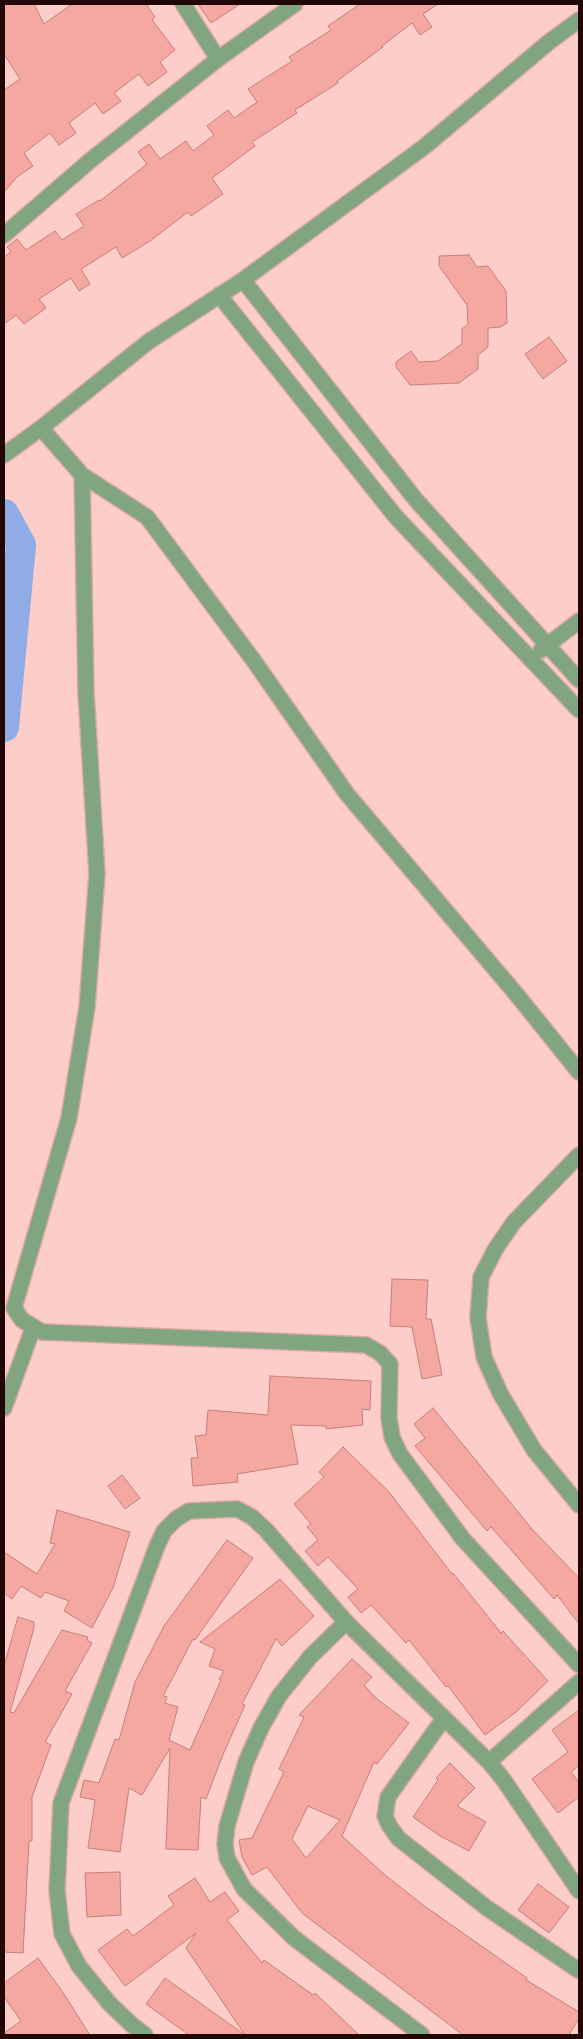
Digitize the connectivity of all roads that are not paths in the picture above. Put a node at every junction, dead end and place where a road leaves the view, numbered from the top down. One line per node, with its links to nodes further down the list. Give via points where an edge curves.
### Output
1 (183, 4): 4 (street)
2 (295, 4): 4 (street)
3 (579, 20): 6 (street, via 424,147)
4 (218, 59): 5 (street)
5 (4, 234)
6 (243, 280): 7 (street); 12 (street, via 416,500)
7 (219, 296): 8 (street, via 148,342); 13 (street, via 396,517)
8 (41, 428): 9 (street); 10 (street)
9 (4, 455)
10 (82, 475): 16 (street, via 148,517 348,794); 18 (street, via 86,693 97,874 86,1007 69,1118 14,1308)
11 (579, 621): 12 (street)
12 (547, 645): 13 (street); 14 (street)
13 (530, 659): 15 (street)
14 (579, 680)
15 (579, 710)
16 (579, 1072)
17 (579, 1155): 20 (street, via 514,1222 496,1248 481,1277 478,1318 484,1357 500,1393 534,1450)
18 (33, 1328): 19 (street); 22 (street, via 42,1332 366,1345 380,1352 390,1364 389,1418 392,1437 400,1454 463,1539)
19 (4, 1408)
20 (579, 1505)
21 (346, 1622): 24 (street); 28 (street, via 266,1530 237,1509 188,1511 164,1531 60,1803 57,1891 62,1934 79,1966 109,2003); 29 (street, via 297,1673 261,1728 246,1762 227,1826 226,1858 244,1889 294,1938)
22 (579, 1665)
23 (579, 1682): 25 (street)
24 (444, 1718): 25 (street); 27 (street, via 388,1797 385,1816 389,1825 398,1838 487,1908)
25 (489, 1762): 26 (street)
26 (579, 1891)
27 (578, 1970)
28 (145, 2035)
29 (422, 2035)

